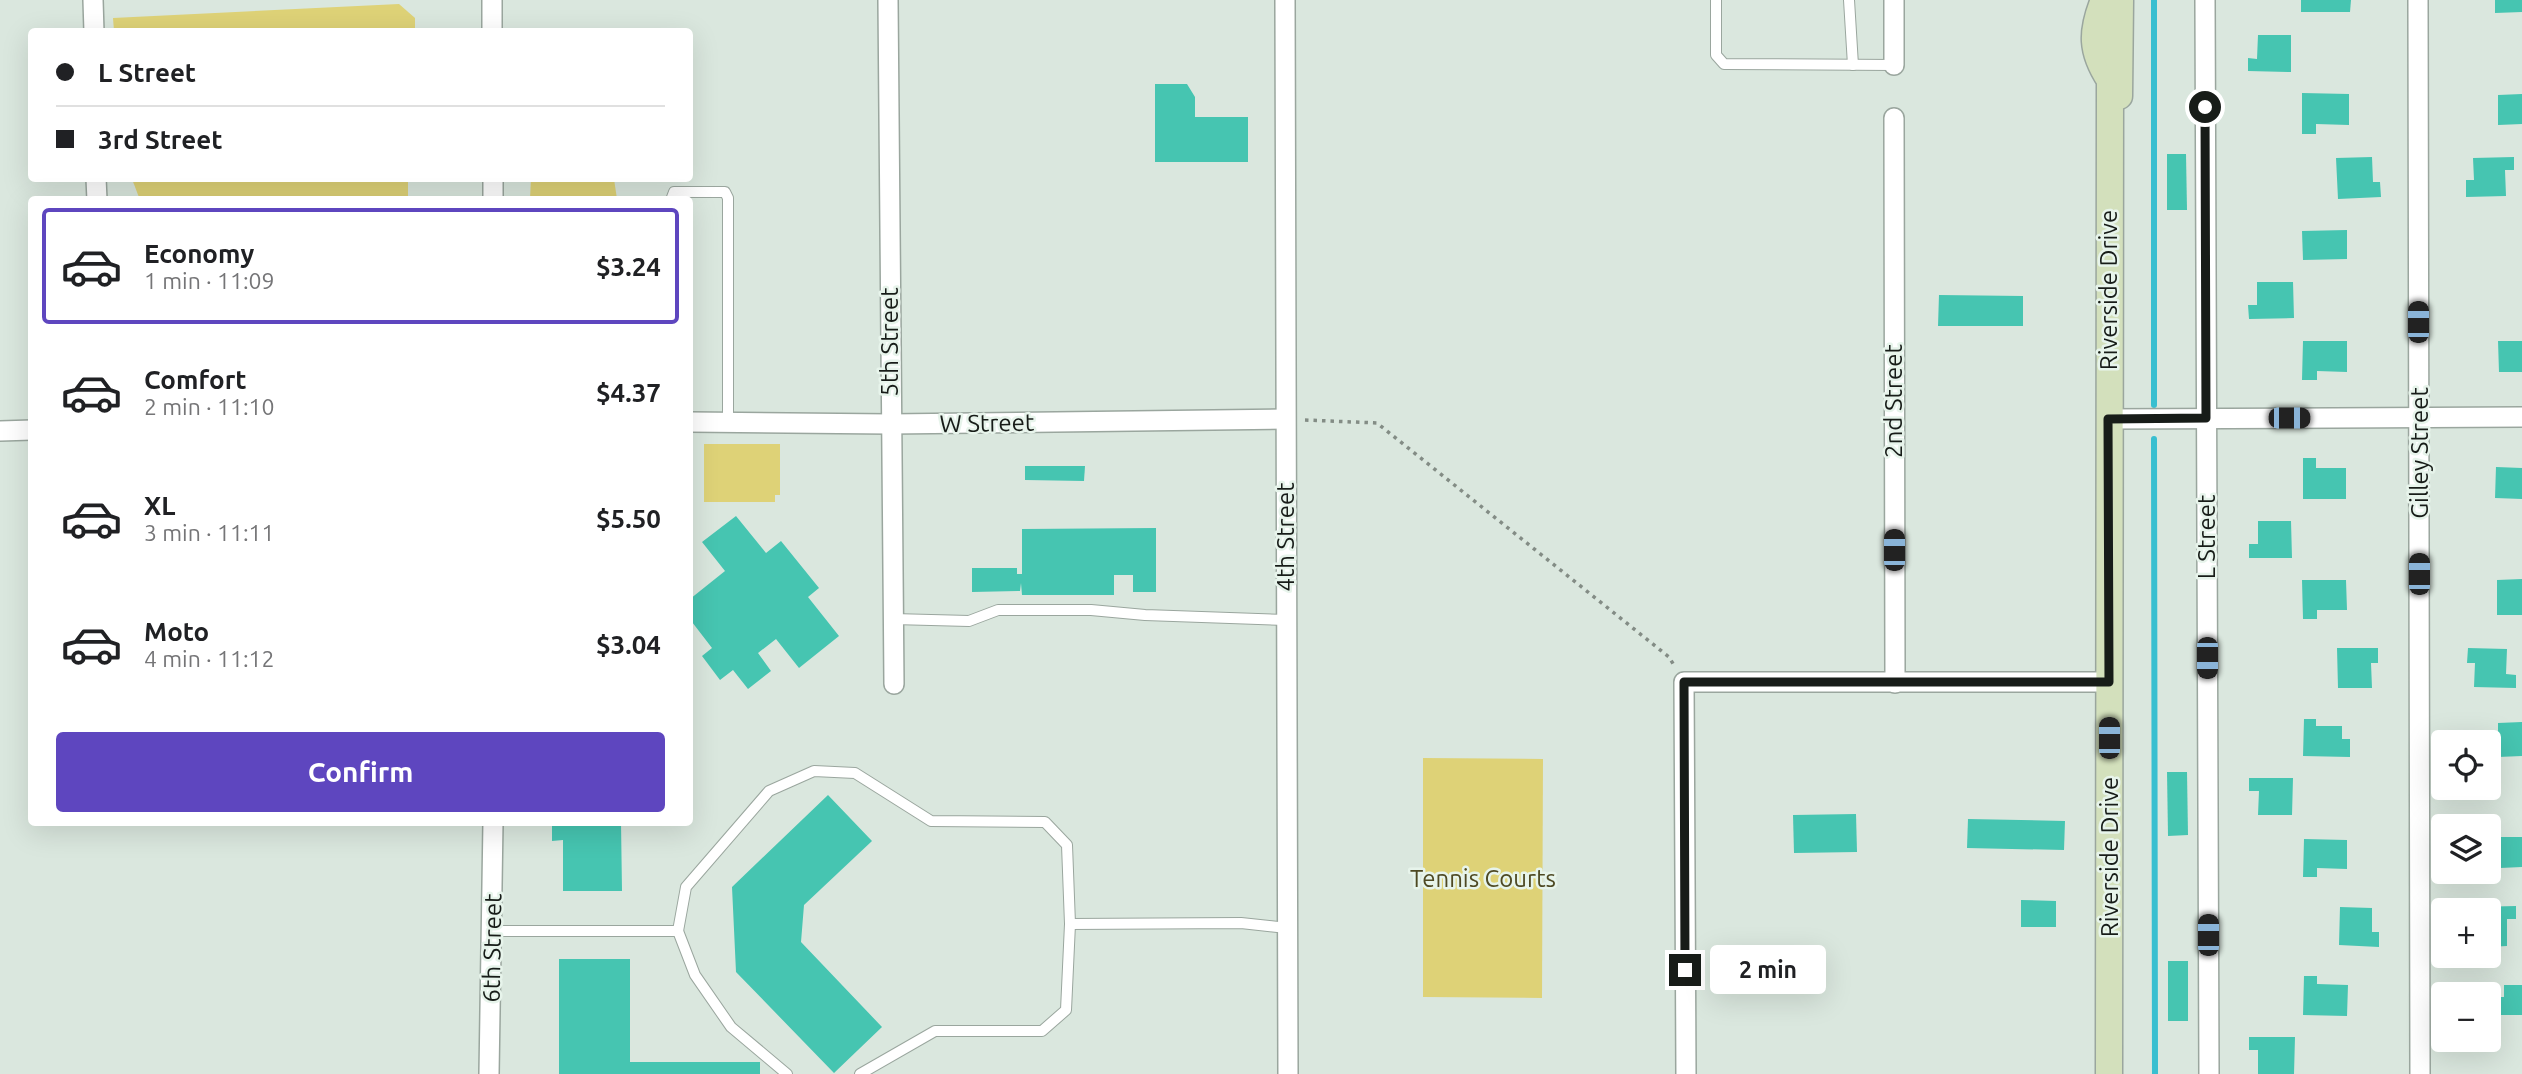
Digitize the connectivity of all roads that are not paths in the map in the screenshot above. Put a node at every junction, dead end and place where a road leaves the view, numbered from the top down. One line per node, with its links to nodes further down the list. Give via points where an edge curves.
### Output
1 (93, 0): 12 (street)
2 (492, 0): 13 (street)
3 (888, 0): 26 (street, 5th Street)
4 (1285, 0): 22 (street, 4th Street)
5 (1716, 0): 14 (lane, via 1716,55 1724,64)
6 (1849, 0): 14 (lane)
7 (1894, 0): 15 (street)
8 (2104, 0): 17 (street, Riverside Drive, via 2095,22 2095,58 2110,80)
9 (2120, 0): 17 (street, Riverside Drive, via 2119,114)
10 (2205, 0): 20 (street, L Street)
11 (2418, 0): 21 (street, Gilley Street)
12 (94, 28)
13 (492, 28)
14 (1853, 65): 15 (lane)
15 (1894, 65)
16 (1894, 118): 32 (street, 2nd Street)
17 (2108, 136): 23 (street, Riverside Drive)
18 (672, 196): 25 (lane, via 674,192 725,192 728,198)
19 (2522, 417): 21 (street)
20 (2206, 418): 21 (street); 23 (street); 45 (street, L Street)
21 (2419, 418): 46 (street, Gilley Street)
22 (1285, 419): 26 (street, W Street); 30 (street, 4th Street)
23 (2108, 419): 31 (street, Riverside Drive)
24 (693, 422): 25 (street, W Street)
25 (728, 423): 26 (street, W Street)
26 (890, 424): 29 (street, 5th Street)
27 (0, 430): 28 (street)
28 (28, 430)
29 (893, 620): 30 (lane, via 970,621 998,610 1091,610); 33 (street, 5th Street)
30 (1286, 620): 36 (street, 4th Street)
31 (2109, 682): 32 (street); 44 (street, Riverside Drive)
32 (1895, 683): 43 (street, via 1684,682)
33 (894, 684)
34 (493, 826): 37 (street, 6th Street)
35 (1070, 924): 36 (lane, via 1241,923); 38 (lane, via 1067,845 1045,822 931,821 855,773 814,771 769,791 687,887); 41 (lane, via 1066,1010 1042,1031 934,1031)
36 (1287, 928): 42 (street, 4th Street)
37 (492, 931): 38 (lane); 39 (street, 6th Street)
38 (678, 931): 40 (lane, via 695,975 731,1027)
39 (489, 1074)
40 (787, 1074)
41 (860, 1074)
42 (1288, 1074)
43 (1686, 1074)
44 (2109, 1074)
45 (2209, 1074)
46 (2420, 1074)

